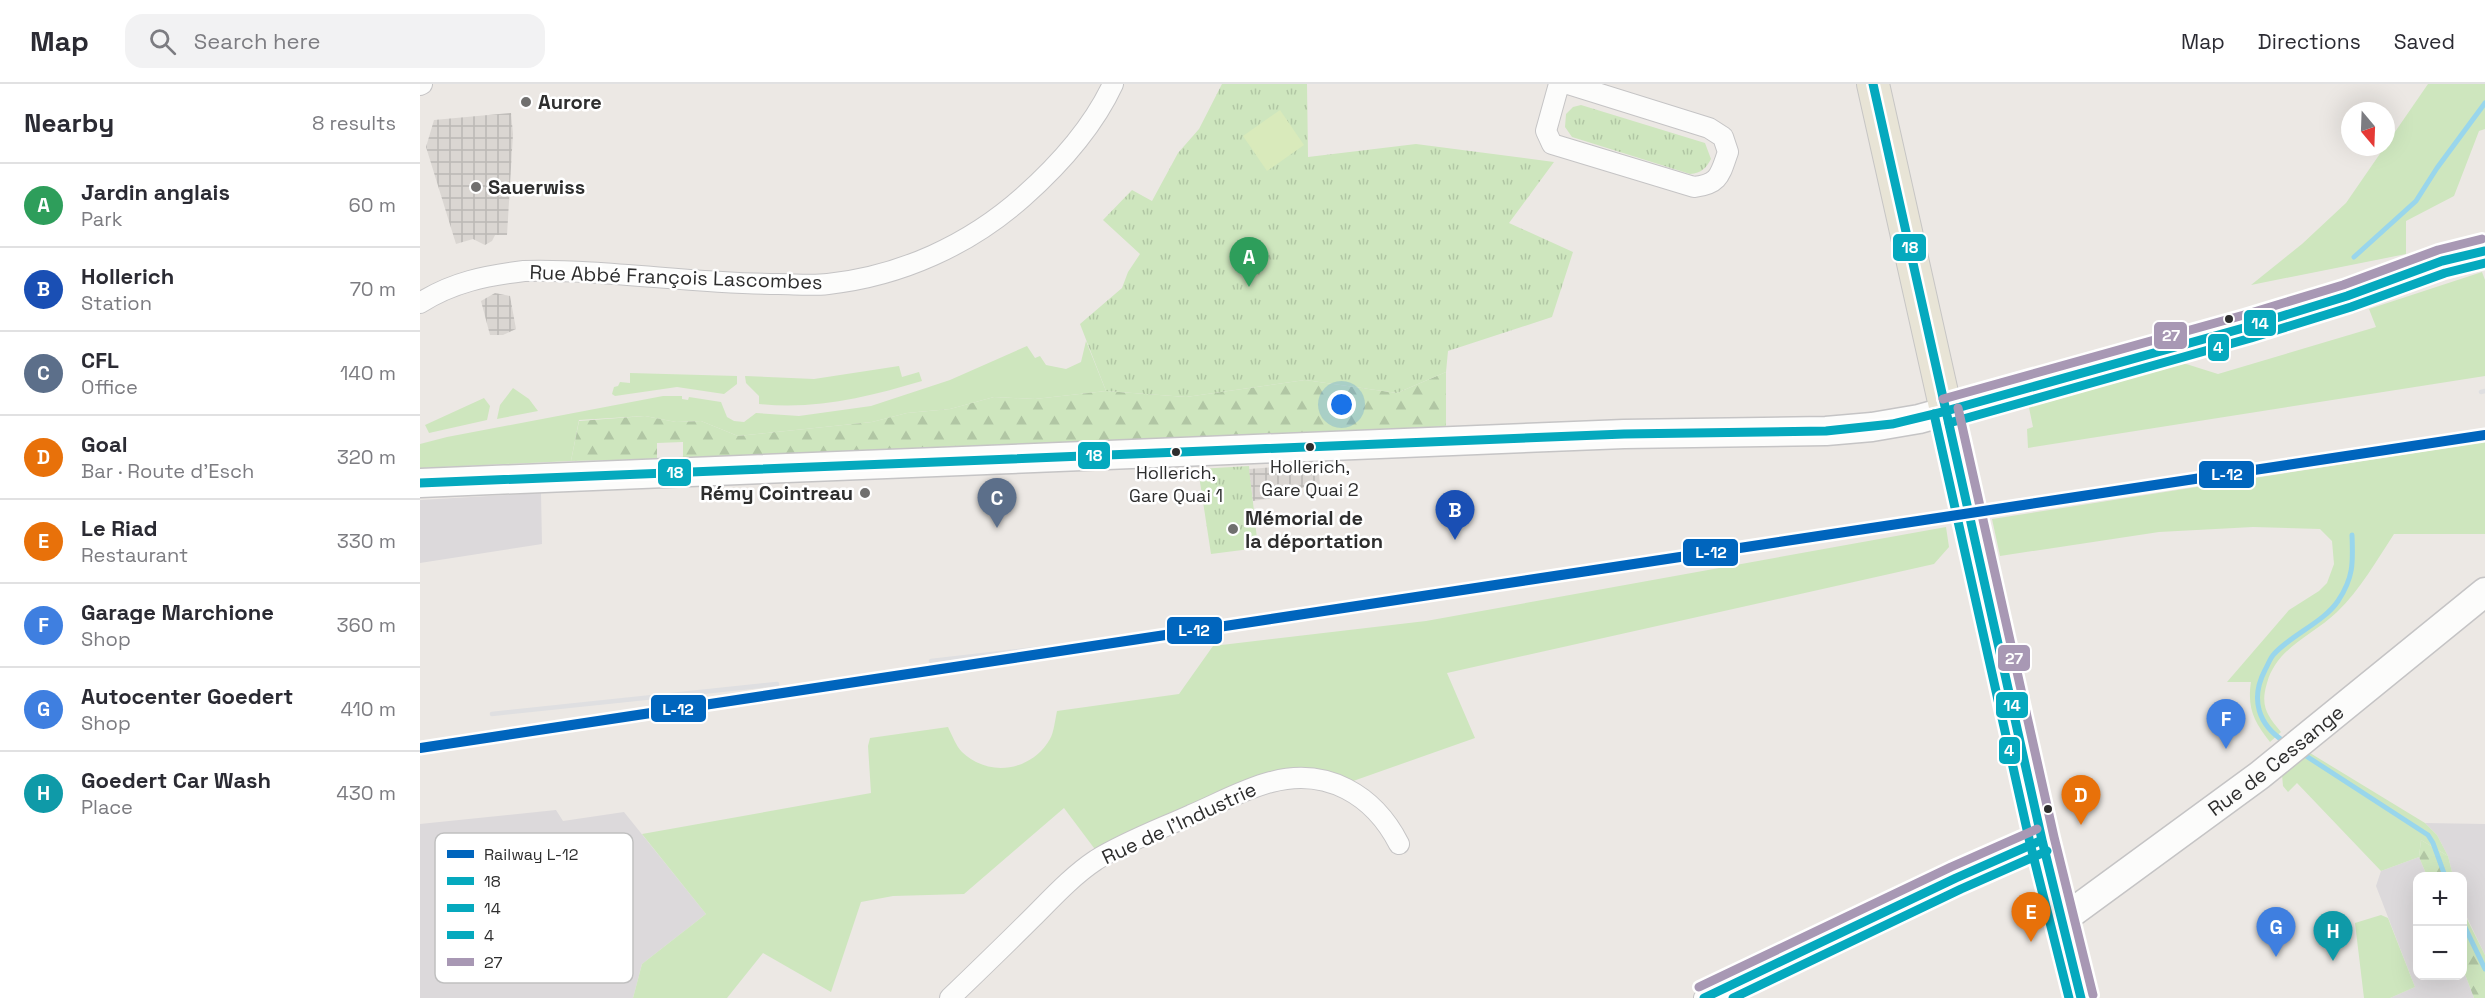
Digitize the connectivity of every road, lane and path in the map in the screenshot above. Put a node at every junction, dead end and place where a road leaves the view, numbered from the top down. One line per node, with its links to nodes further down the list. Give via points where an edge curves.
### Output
1 (1113, 84): 6 (street, Rue Abbé François Lascombes, via 1086,129 1045,177 1016,203 987,227 894,271 827,284 746,284 524,271 456,284)
2 (1559, 84): 3 (street, via 1546,131 1552,144 1694,187 1707,186 1718,179 1728,152 1723,137 1709,128)
3 (1568, 84)
4 (1873, 84): 7 (main road)
5 (2485, 251): 7 (street, via 2442,261 2247,327)
6 (420, 303)
7 (1946, 411): 8 (street, via 1892,424 1826,431 1624,434); 10 (main road)
8 (420, 483)
9 (2485, 592): 12 (street, Rue de Cessange, via 2223,803)
10 (2042, 840): 12 (main road); 14 (street)
11 (1399, 844): 13 (street, Rue de l'Industrie, via 1378,813 1354,792 1319,780 1271,782 1096,861 1063,887)
12 (2062, 920): 15 (main road)
13 (950, 998)
14 (1704, 998)
15 (2081, 998)

